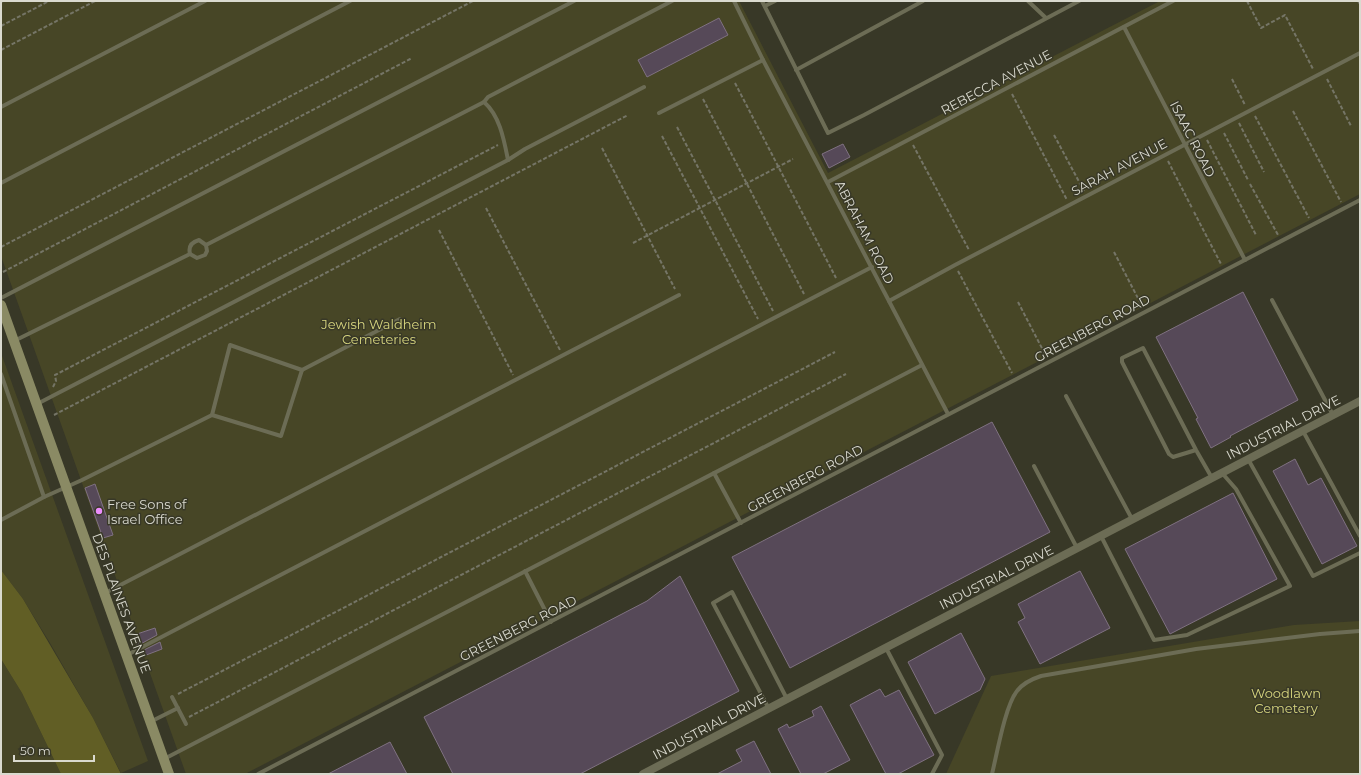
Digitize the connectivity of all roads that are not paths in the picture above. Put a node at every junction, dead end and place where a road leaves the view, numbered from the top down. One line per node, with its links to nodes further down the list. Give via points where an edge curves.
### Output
1 (205, 1): 20 (lane)
2 (350, 1): 25 (lane)
3 (574, 1): 32 (lane)
4 (672, 1): 19 (lane, via 488,97)
5 (734, 1): 16 (lane, ABRAHAM ROAD)
6 (762, 1): 12 (lane)
7 (775, 1): 12 (lane)
8 (923, 1): 17 (lane)
9 (1028, 1): 13 (lane)
10 (1079, 1): 13 (lane)
11 (1173, 1): 14 (lane, REBECCA AVENUE)
12 (765, 6): 17 (lane)
13 (1046, 18): 17 (lane, via 828,133)
14 (1124, 27): 22 (lane, ISAAC ROAD); 24 (lane, REBECCA AVENUE)
15 (1360, 53): 22 (lane, SARAH AVENUE)
16 (763, 60): 21 (lane); 24 (lane, ABRAHAM ROAD)
17 (796, 70)
18 (644, 87): 23 (lane)
19 (484, 102): 23 (lane, via 498,123); 27 (lane)
20 (1, 106)
21 (659, 113)
22 (1185, 144): 29 (lane, ISAAC ROAD); 34 (lane, SARAH AVENUE)
23 (508, 160): 43 (lane)
24 (828, 182): 30 (lane, ABRAHAM ROAD)
25 (1, 183)
26 (1360, 200): 29 (lane, GREENBERG ROAD)
27 (206, 245): 28 (lane, via 207,250 202,257 197,258); 28 (lane, via 199,240 193,242 189,248)
28 (190, 254): 37 (lane)
29 (1245, 260): 44 (lane, GREENBERG ROAD)
30 (872, 268): 34 (lane, ABRAHAM ROAD); 68 (lane)
31 (679, 295): 64 (lane)
32 (1, 298)
33 (1272, 300): 46 (lane)
34 (889, 301): 38 (lane, ABRAHAM ROAD)
35 (2, 310): 37 (main road, DES PLAINES AVENUE)
36 (400, 319): 39 (lane)
37 (14, 342): 43 (main road, DES PLAINES AVENUE)
38 (922, 365): 44 (lane, ABRAHAM ROAD); 52 (lane)
39 (302, 370): 45 (lane, via 281,436); 45 (lane, via 230,345)
40 (1, 374): 55 (lane)
41 (1066, 396): 56 (lane)
42 (1360, 401): 46 (street, INDUSTRIAL DRIVE)
43 (37, 404): 54 (main road, DES PLAINES AVENUE)
44 (948, 414): 58 (lane, GREENBERG ROAD)
45 (212, 415): 54 (lane)
46 (1332, 415): 47 (street, INDUSTRIAL DRIVE)
47 (1303, 430): 49 (street, INDUSTRIAL DRIVE); 60 (lane)
48 (1196, 450): 48 (lane, via 1143,348 1122,358 1169,454 1174,457); 53 (lane)
49 (1248, 459): 51 (street, INDUSTRIAL DRIVE); 62 (lane, via 1313,576)
50 (1034, 466): 61 (lane)
51 (1222, 472): 53 (street, INDUSTRIAL DRIVE); 59 (lane, via 1236,489 1290,586 1187,635 1154,640)
52 (714, 473): 58 (lane); 63 (lane)
53 (1212, 478): 56 (street, INDUSTRIAL DRIVE)
54 (66, 487): 55 (lane); 64 (main road, DES PLAINES AVENUE)
55 (44, 497): 57 (lane)
56 (1132, 519): 59 (street, INDUSTRIAL DRIVE)
57 (1, 520)
58 (741, 523): 65 (lane, GREENBERG ROAD)
59 (1100, 536): 61 (street, INDUSTRIAL DRIVE)
60 (1360, 536)
61 (1077, 548): 67 (street, INDUSTRIAL DRIVE)
62 (1360, 553)
63 (525, 571): 65 (lane); 75 (lane)
64 (105, 593): 68 (main road, DES PLAINES AVENUE)
65 (551, 622): 77 (lane, GREENBERG ROAD)
66 (1360, 631): 80 (lane, via 1196,649 1041,676 1018,689 1011,702)
67 (886, 647): 70 (street, INDUSTRIAL DRIVE); 79 (lane, via 942,755)
68 (127, 656): 74 (main road, DES PLAINES AVENUE)
69 (172, 697): 71 (lane)
70 (787, 699): 72 (street, INDUSTRIAL DRIVE); 72 (lane, via 732,592 713,602)
71 (178, 708): 73 (lane); 74 (lane)
72 (769, 708): 78 (street, INDUSTRIAL DRIVE)
73 (185, 721)
74 (151, 722): 75 (main road, DES PLAINES AVENUE)
75 (164, 759): 76 (main road, DES PLAINES AVENUE)
76 (169, 774)
77 (258, 774)
78 (643, 774)
79 (932, 774)
80 (992, 774)

